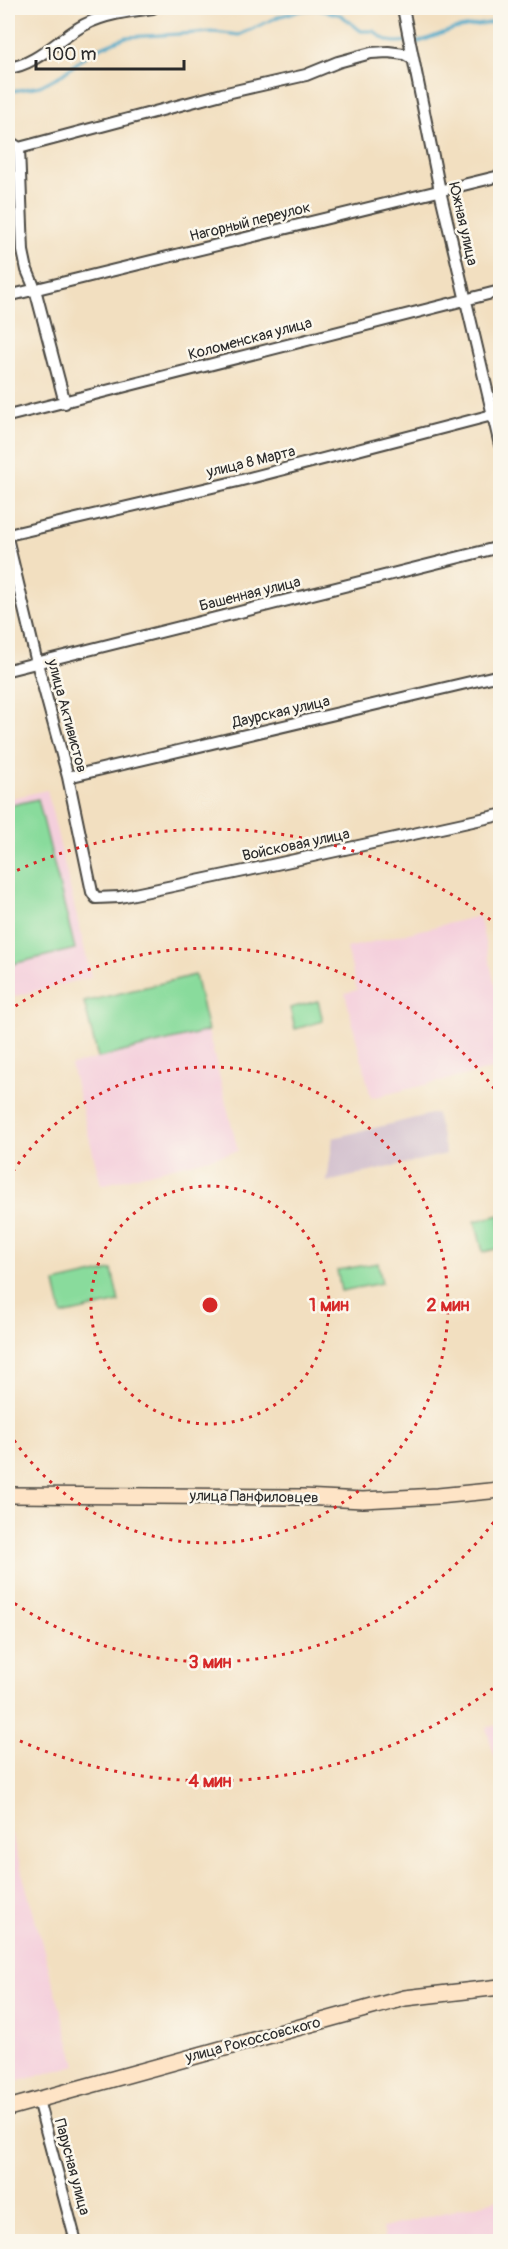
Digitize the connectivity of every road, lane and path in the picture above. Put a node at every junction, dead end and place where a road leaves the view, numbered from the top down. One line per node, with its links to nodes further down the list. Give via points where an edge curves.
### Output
1 (153, 8): 4 (street, via 87,23 33,60)
2 (403, 8): 3 (street, Южная улица)
3 (413, 59): 6 (street, via 404,54 371,53 306,75); 8 (street, Южная улица)
4 (8, 68)
5 (8, 144): 6 (street)
6 (19, 148): 9 (street, via 22,251)
7 (501, 176): 8 (street, Нагорный переулок)
8 (440, 191): 9 (street, Нагорный переулок); 12 (street, Южная улица)
9 (35, 289): 11 (street, Нагорный переулок); 13 (street)
10 (501, 291): 12 (street, Коломенская улица)
11 (8, 296)
12 (464, 299): 13 (street, Коломенская улица); 14 (street, Южная улица)
13 (65, 403): 15 (street, Коломенская улица)
14 (497, 414): 16 (street, Южная улица); 17 (street, улица 8 Марта)
15 (8, 416)
16 (501, 445)
17 (8, 535)
18 (8, 542): 20 (street, улица Активистов)
19 (501, 547): 20 (street, Башенная улица)
20 (36, 663): 21 (street, Башенная улица); 23 (street, улица Активистов)
21 (8, 670)
22 (501, 675): 23 (street, Даурская улица)
23 (68, 777): 25 (street, улица Активистов)
24 (501, 815): 25 (street, Войсковая улица, via 120,897)
25 (96, 898)
26 (501, 1490): 27 (street, улица Панфиловцев, via 363,1500)
27 (8, 1495)
28 (501, 1987): 29 (street, улица Рокоссовского, via 405,1998)
29 (38, 2100): 30 (street, улица Рокоссовского); 31 (street, Парусная улица)
30 (8, 2108)
31 (76, 2241)

